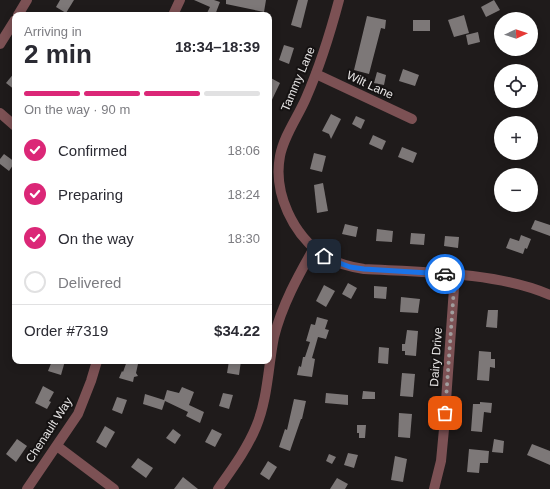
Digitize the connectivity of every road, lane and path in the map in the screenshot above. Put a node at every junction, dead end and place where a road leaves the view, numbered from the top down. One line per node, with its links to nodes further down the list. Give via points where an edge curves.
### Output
1 (27, 0): 4 (street)
2 (180, 0): 5 (street)
3 (339, 0): 8 (street, Tammy Lane)
4 (20, 12)
5 (174, 12)
6 (12, 25): 7 (street)
7 (0, 44)
8 (316, 74): 10 (street, Wilt Lane); 12 (street, Tammy Lane, via 285,140 278,171 287,210)
9 (0, 113): 11 (street)
10 (412, 119)
11 (12, 123)
12 (314, 248): 13 (street, Tammy Lane, via 350,267); 15 (street, via 299,273 279,319)
13 (455, 274): 14 (street, Tammy Lane, via 523,286); 22 (street, Dairy Drive, via 442,453)
14 (550, 295)
15 (272, 353)
16 (96, 364): 18 (street, Chenault Way, via 78,414)
17 (270, 364): 21 (street, via 256,426 242,455)
18 (57, 446): 19 (street, Chenault Way); 20 (street)
19 (27, 489)
20 (114, 489)
21 (218, 489)
22 (434, 489)

